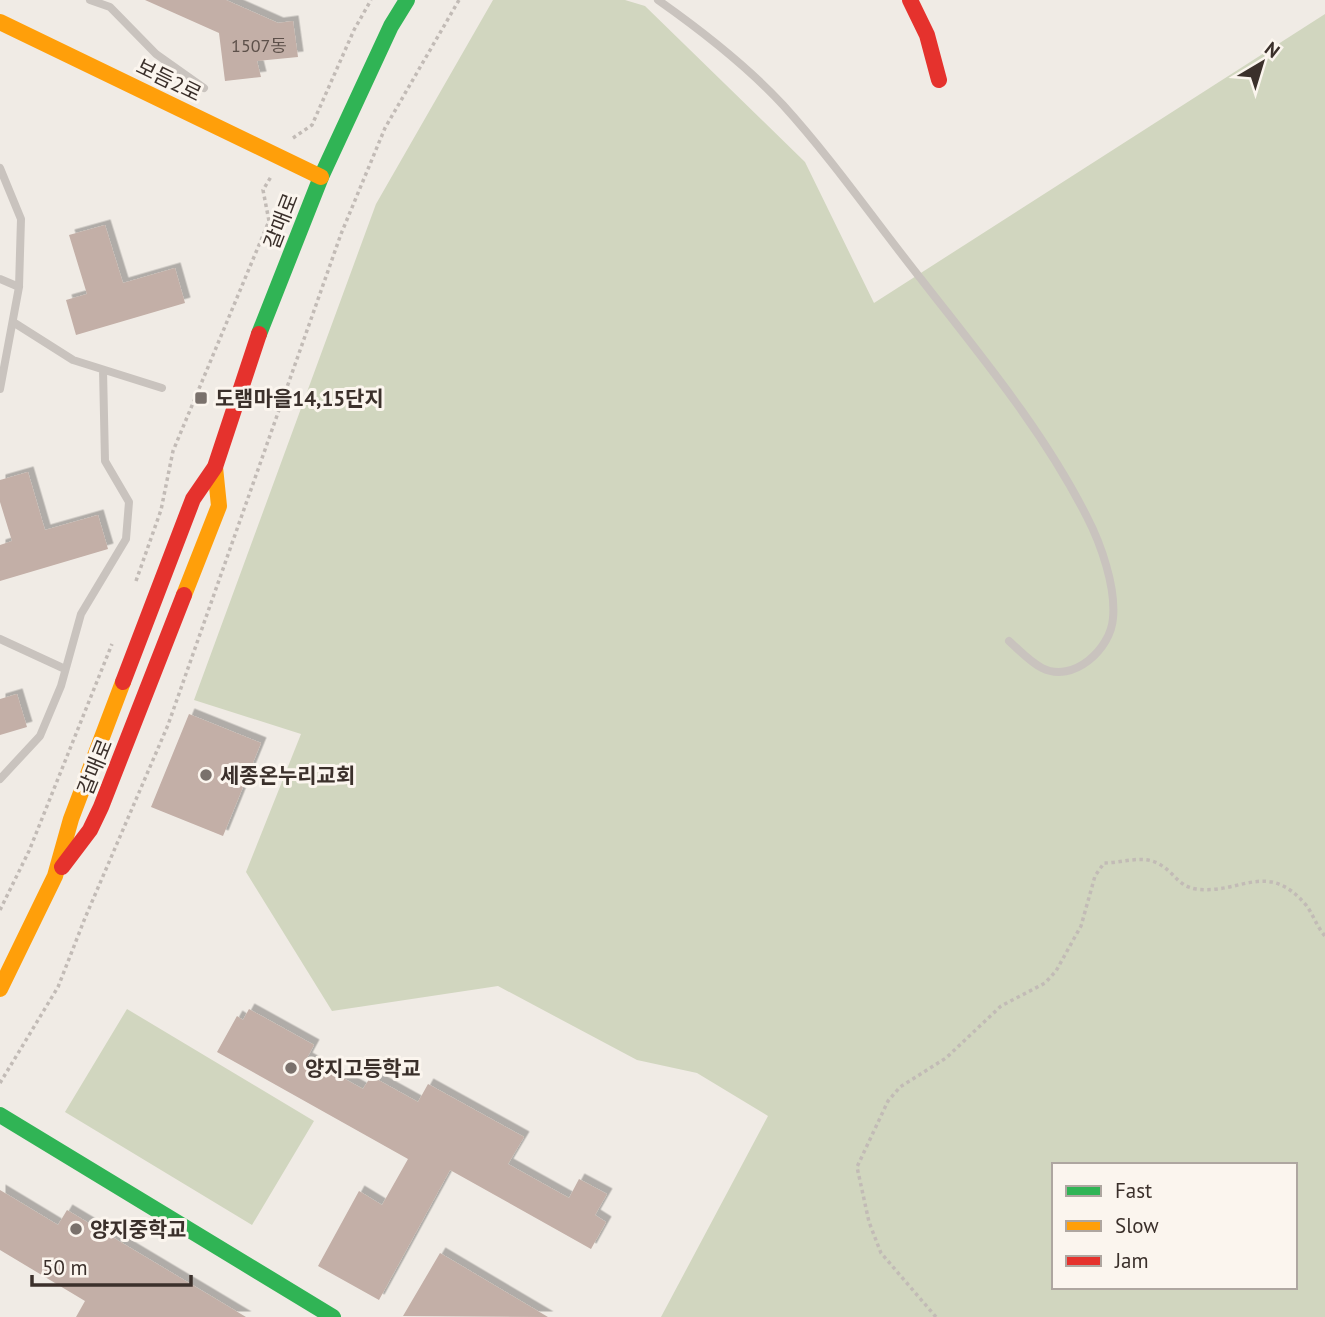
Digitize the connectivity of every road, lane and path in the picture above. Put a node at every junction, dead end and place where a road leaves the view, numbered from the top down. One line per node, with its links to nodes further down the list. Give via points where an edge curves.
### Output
1 (90, 0): 8 (lane, via 110,8 156,54)
2 (371, 0): 9 (path, via 313,125 290,140)
3 (407, 0): 11 (street, 갈매로)
4 (658, 0): 22 (lane, via 709,36 783,105 990,368 1037,432 1088,519 1108,577 1113,619 1105,643 1085,664 1062,672 1042,669)
5 (911, 0): 7 (street, via 928,35)
6 (0, 22): 9 (street, 보듬2로)
7 (939, 80)
8 (204, 89)
9 (281, 158): 11 (street, 보듬2로); 19 (path, via 264,190 269,221 173,451 161,510)
10 (0, 169): 13 (lane, via 21,219)
11 (321, 177): 18 (street, 갈매로, via 255,344)
12 (0, 279): 13 (lane)
13 (19, 288): 14 (lane)
14 (13, 322): 15 (lane, via 73,360); 17 (lane)
15 (103, 370): 16 (lane); 23 (lane, via 105,461 129,502 125,539 81,614)
16 (162, 388)
17 (0, 389)
18 (215, 467): 25 (street, 갈매로, via 193,499 71,819); 25 (street, 갈매로, via 219,506 132,730 90,830)
19 (134, 587)
20 (115, 636): 26 (path, via 29,851)
21 (0, 639): 23 (lane)
22 (1009, 641)
23 (65, 669): 24 (lane, via 40,736)
24 (0, 779)
25 (55, 876): 28 (street, 갈매로)
26 (0, 910)
27 (1325, 936): 31 (path, via 1308,906 1264,879 1231,888 1198,889 1180,885 1156,862 1104,863 1095,876 1081,926 1056,971 1045,983 1001,1006 946,1058 900,1087 888,1101 857,1167 881,1253)
28 (0, 989)
29 (0, 1115): 30 (street)
30 (332, 1317)
31 (936, 1317)

